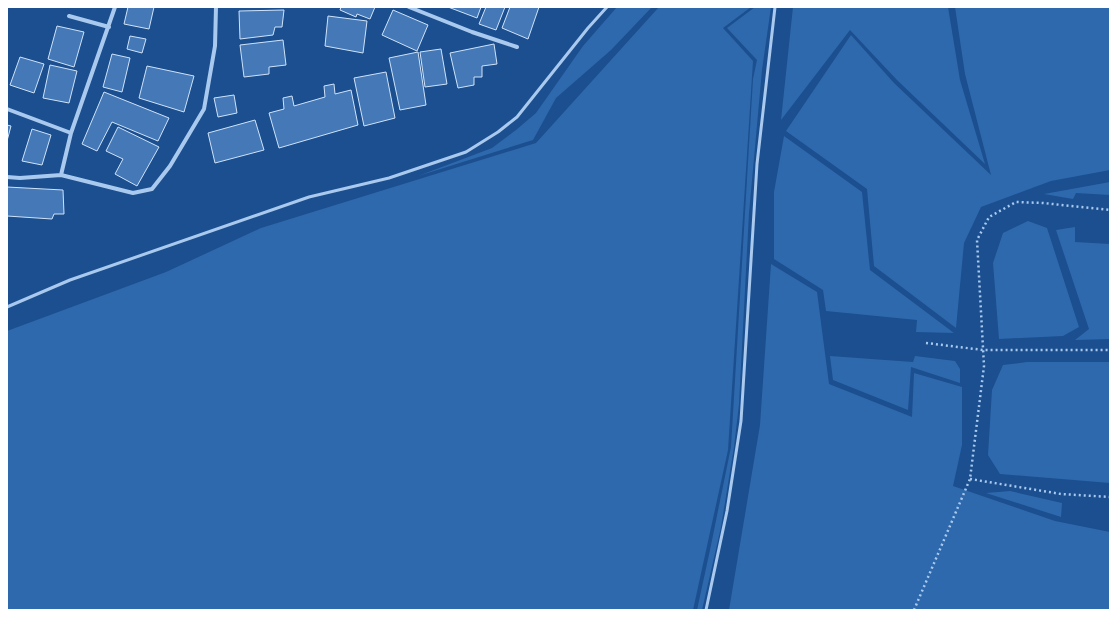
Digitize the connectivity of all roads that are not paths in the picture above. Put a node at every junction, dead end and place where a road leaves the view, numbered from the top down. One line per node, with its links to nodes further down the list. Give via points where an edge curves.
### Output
1 (115, 7): 7 (street)
2 (216, 7): 11 (street, via 215,46 204,109 170,166 152,189 133,193)
3 (409, 7): 8 (street)
4 (607, 7): 13 (lane, via 517,117 466,152 389,178 309,197 70,280)
5 (775, 7): 14 (lane, via 757,164 741,421 727,511)
6 (69, 16): 7 (street)
7 (109, 27): 10 (street)
8 (517, 47)
9 (7, 109): 10 (street)
10 (71, 133): 11 (street)
11 (61, 175): 12 (street)
12 (7, 177)
13 (7, 307)
14 (706, 610)

